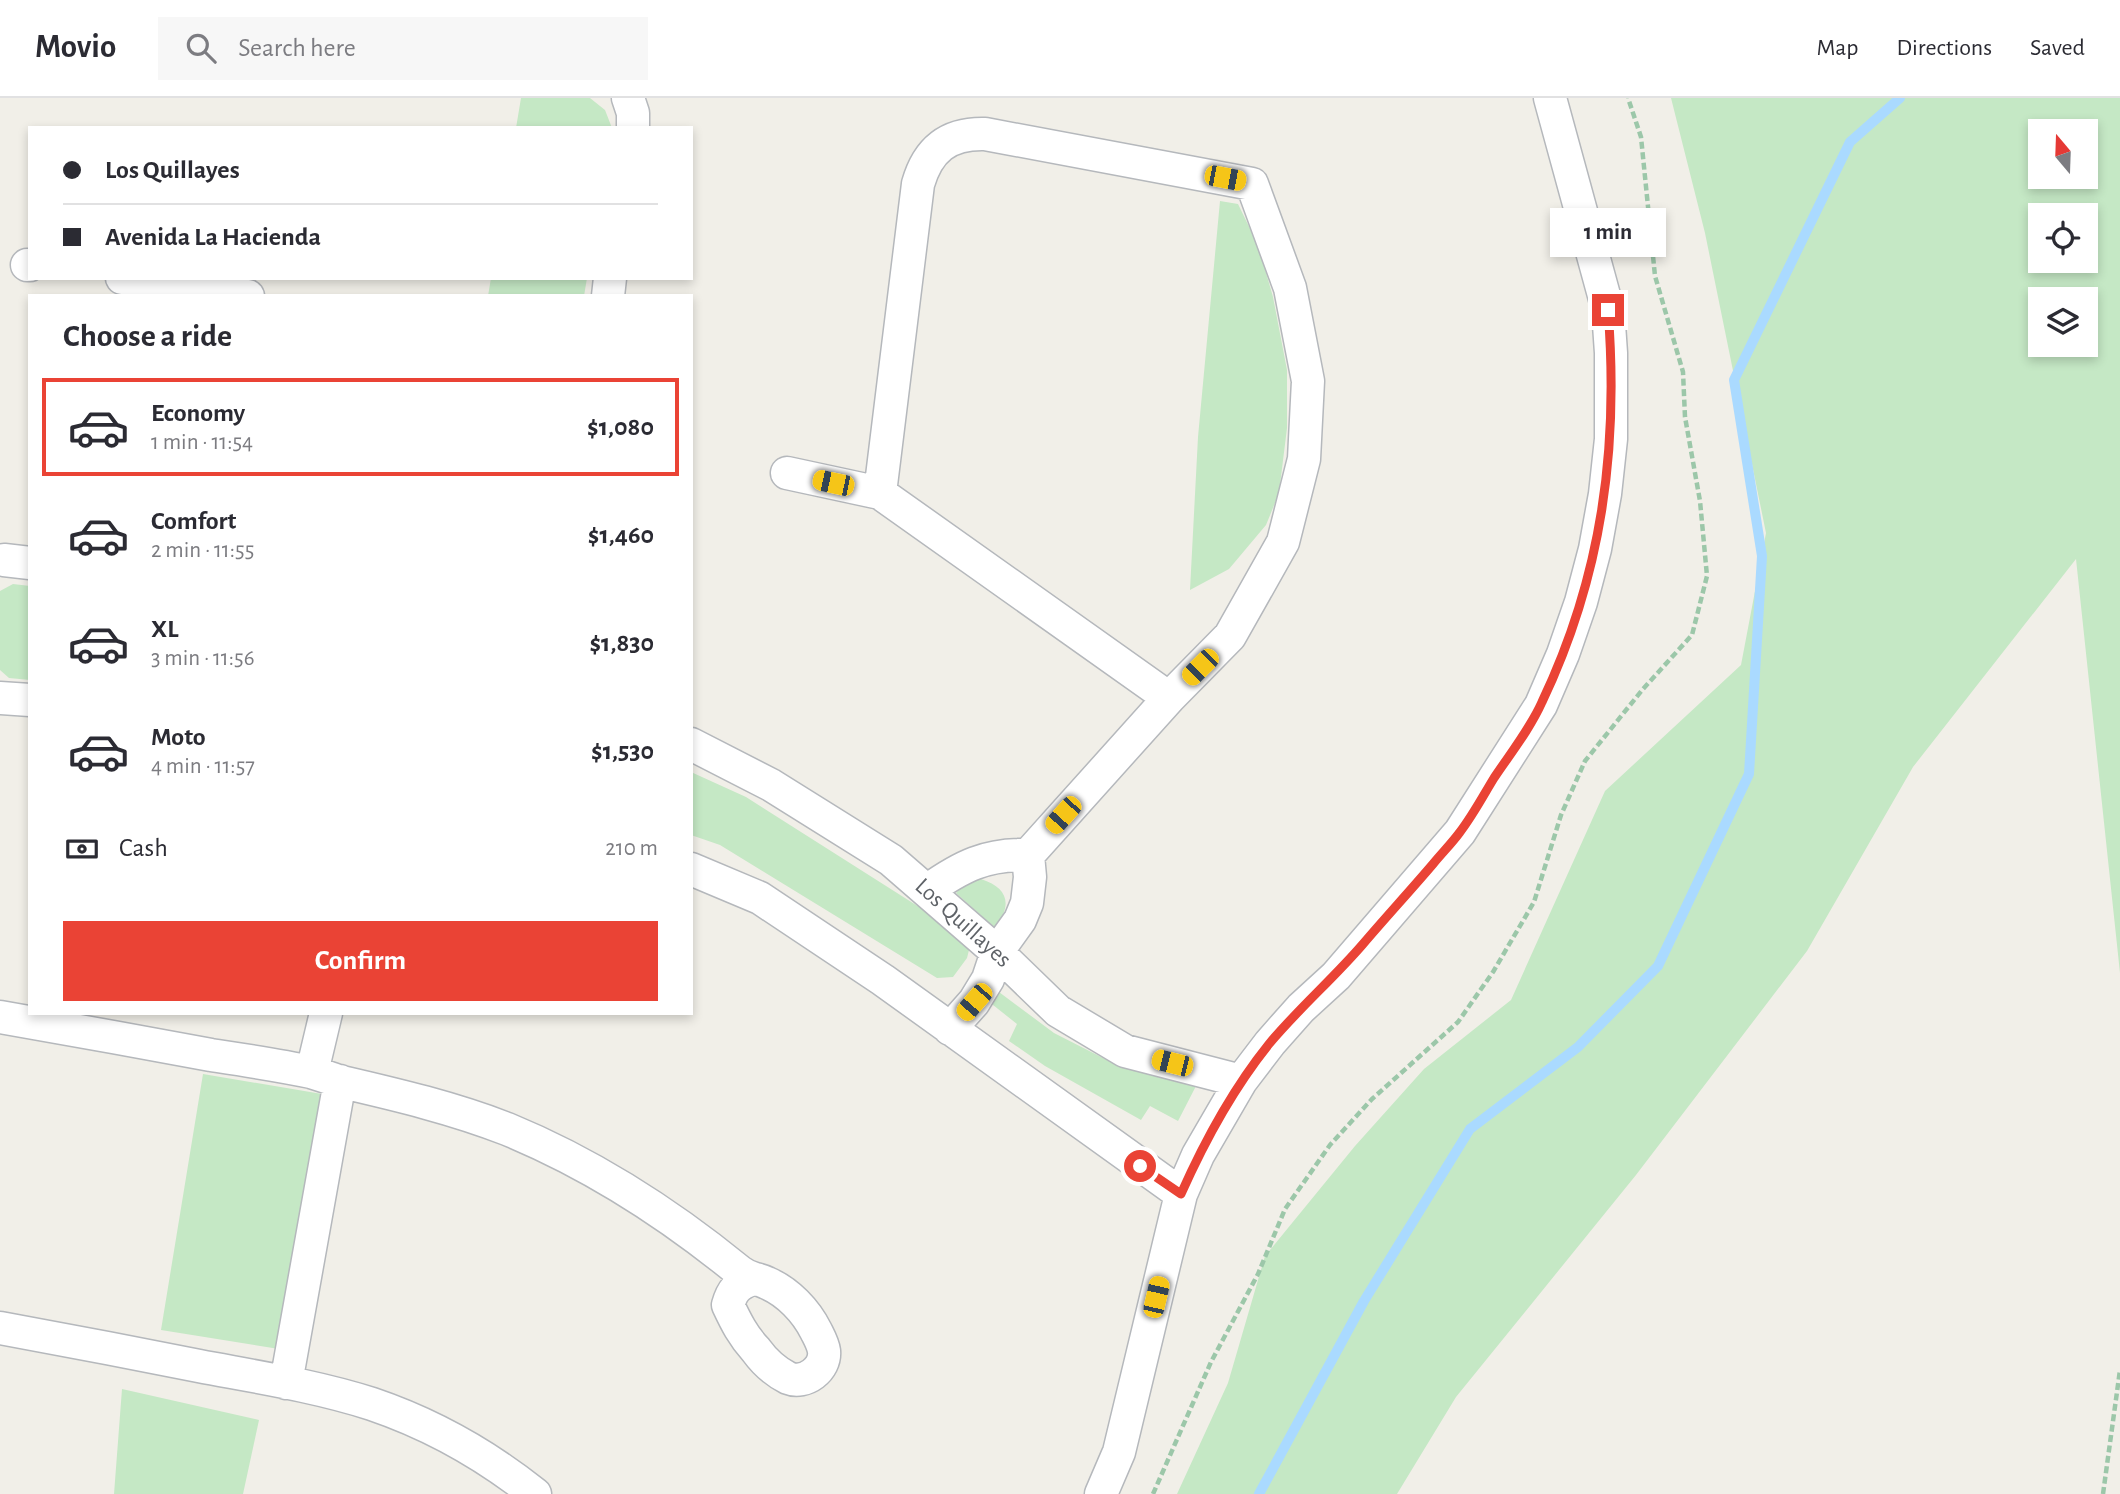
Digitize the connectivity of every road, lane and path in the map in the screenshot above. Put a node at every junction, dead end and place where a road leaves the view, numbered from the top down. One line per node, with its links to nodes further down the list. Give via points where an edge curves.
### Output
1 (628, 98): 3 (street)
2 (1550, 98): 20 (street, via 1608,310 1611,353 1611,439 1605,494 1581,602 1541,705 1460,832)
3 (633, 126)
4 (136, 280): 5 (street)
5 (234, 294)
6 (787, 473): 7 (street)
7 (880, 493): 9 (street); 9 (street, via 918,184 930,156 942,145 970,134 985,134 1252,184 1290,288 1308,381 1304,458 1283,542 1230,636)
8 (0, 698): 10 (street)
9 (1169, 698): 12 (street)
10 (28, 700)
11 (693, 745): 14 (street, Los Quillayes, via 782,792 891,859)
12 (1028, 855): 14 (street, via 989,858 955,870); 15 (street, via 1027,903)
13 (693, 870): 18 (street, via 760,898)
14 (928, 890): 15 (street, Los Quillayes)
15 (997, 952): 18 (street, via 974,1002); 20 (street, Los Quillayes, via 1058,1011 1125,1051)
16 (326, 1015): 19 (street)
17 (0, 1017): 19 (street)
18 (950, 1029): 21 (street)
19 (326, 1077): 22 (street, via 451,1110 558,1152 658,1210); 25 (street)
20 (1241, 1081): 21 (street, via 1203,1145)
21 (1181, 1194): 27 (street, via 1119,1452)
22 (750, 1280)
23 (0, 1328): 25 (street)
24 (2120, 1370): 28 (path)
25 (286, 1383): 26 (street, via 372,1404 413,1420 485,1459)
26 (535, 1494)
27 (1101, 1494)
28 (2103, 1494)

